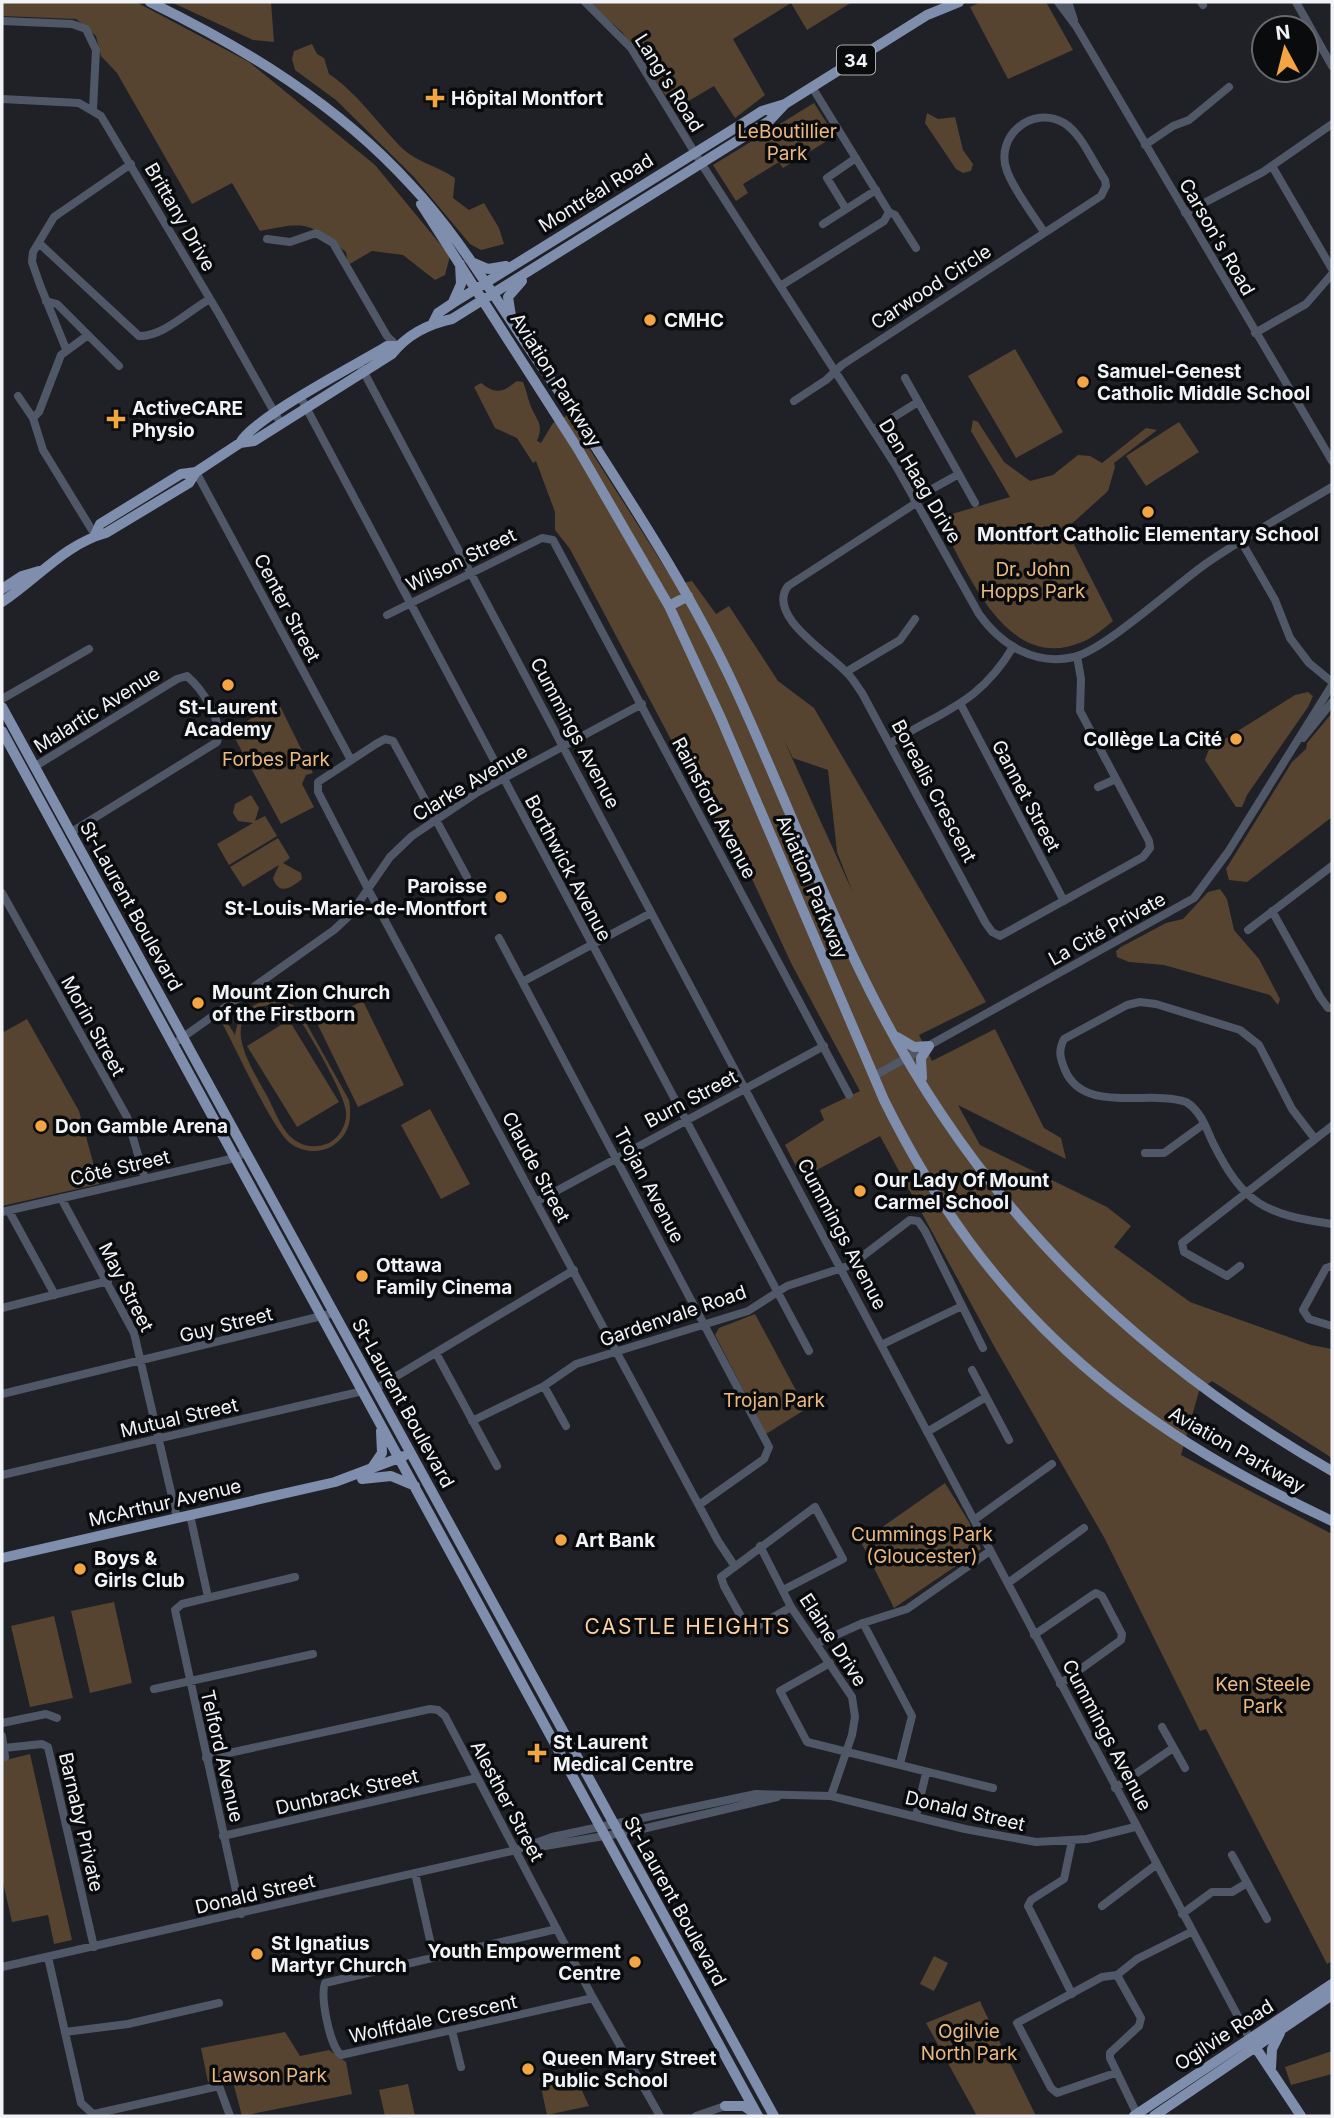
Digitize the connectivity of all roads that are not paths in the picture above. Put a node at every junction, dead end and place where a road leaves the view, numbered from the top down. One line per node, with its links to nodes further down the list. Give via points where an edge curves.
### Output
1 (150, 2): 20 (main road, Aviation Parkway, via 268,65 314,97)
2 (585, 2): 19 (street, Lang's Road, via 629,44)
3 (942, 2): 8 (main road, Montréal Road / 34)
4 (959, 2): 8 (main road, Montréal Road / 34)
5 (1058, 2): 10 (street, Carson's Road)
6 (1068, 2): 10 (street, Carson's Road)
7 (1296, 2): 11 (street)
8 (927, 15): 12 (main road, Montréal Road / 34)
9 (2, 20): 16 (street, via 79,25 94,40)
10 (1076, 26): 18 (street, Carson's Road)
11 (1332, 66)
12 (812, 87): 15 (main road, Montréal Road / 34); 21 (street)
13 (1229, 87): 18 (street, via 1189,120)
14 (2, 99): 16 (street, via 74,103)
15 (785, 104): 19 (main road, Montréal Road / 34, via 762,111); 22 (main road, Montréal Road / 34, via 769,121)
16 (93, 109): 23 (street, Brittany Drive)
17 (1332, 124): 24 (street)
18 (1145, 145): 28 (street, Carson's Road)
19 (694, 153): 22 (street, Den Haag Drive); 36 (main road, Montréal Road / 34)
20 (379, 154): 34 (main road, Aviation Parkway, via 416,197); 35 (main road, Aviation Parkway, via 436,214)
21 (856, 158): 25 (street); 26 (street, via 827,178)
22 (701, 163): 37 (main road, Montréal Road / 34); 40 (street, Den Haag Drive)
23 (131, 164): 32 (street, via 54,217); 42 (street, Brittany Drive)
24 (1272, 166): 28 (street); 38 (street)
25 (876, 190): 26 (street); 27 (street)
26 (846, 209): 29 (street)
27 (889, 212): 33 (street); 40 (street, via 884,220)
28 (1185, 213): 49 (street, Carson's Road)
29 (823, 224)
30 (1044, 232): 30 (street, Carwood Circle, via 1101,196 1106,186 1071,128 1043,118 1015,129 1005,145 1005,157 1009,176); 55 (street, Carwood Circle)
31 (267, 239): 51 (street, via 290,242 316,233 333,243)
32 (41, 245): 42 (street, via 132,331 146,336 162,332); 43 (street, via 33,252 32,262)
33 (916, 248)
34 (459, 260): 39 (main road, Aviation Parkway); 44 (main road, via 461,284)
35 (471, 261): 36 (main road, via 488,269); 39 (main road, Aviation Parkway)
36 (517, 263): 39 (main road, Montréal Road / 34)
37 (540, 264): 41 (main road, Montréal Road / 34); 48 (main road, via 508,297)
38 (1332, 271): 49 (street, via 1306,304)
39 (482, 285): 41 (main road, Aviation Parkway); 44 (main road, Montréal Road / 34)
40 (782, 285): 55 (street, Den Haag Drive)
41 (489, 296): 45 (main road, Montréal Road / 34); 47 (main road, Aviation Parkway); 48 (main road, Aviation Parkway)
42 (210, 299): 62 (street, Brittany Drive)
43 (46, 301): 50 (street, via 57,304); 52 (street)
44 (453, 303): 46 (main road, Montréal Road / 34, via 438,313)
45 (458, 315): 46 (main road, Montréal Road / 34); 47 (main road, via 483,311)
46 (433, 323): 51 (main road, Montréal Road / 34)
47 (500, 325): 82 (main road, Aviation Parkway)
48 (516, 329): 79 (main road, Aviation Parkway)
49 (1255, 334): 67 (street, Carson's Road)
50 (88, 335): 52 (street); 53 (street)
51 (397, 346): 54 (main road, Montréal Road / 34, via 392,354)
52 (66, 349): 63 (street)
53 (119, 366)
54 (361, 367): 58 (main road, Montréal Road / 34); 61 (main road, Montréal Road / 34); 77 (street, Cummings Avenue)
55 (835, 369): 59 (street, Carwood Circle); 65 (street, Den Haag Drive)
56 (905, 378): 60 (street)
57 (18, 396): 63 (street)
58 (301, 398): 61 (street, Borthwick Avenue); 62 (main road, Montréal Road / 34)
59 (794, 401)
60 (918, 402): 65 (street); 69 (street)
61 (307, 408): 64 (main road, Montréal Road / 34); 81 (street, Borthwick Avenue)
62 (275, 414): 64 (street, Brittany Drive); 66 (main road, Montréal Road / 34, via 247,432)
63 (33, 418): 73 (street, via 43,450)
64 (281, 424): 66 (main road, Montréal Road / 34, via 254,441)
65 (873, 430): 71 (street, Den Haag Drive)
66 (240, 443): 68 (main road, Montréal Road / 34)
67 (1332, 461)
68 (195, 472): 73 (main road, Montréal Road / 34, via 189,483 106,533); 99 (street, Center Street)
69 (958, 474): 71 (street); 72 (street)
70 (1332, 487): 75 (street, Den Haag Drive)
71 (915, 501): 85 (street, Den Haag Drive, via 979,614); 88 (street, Borealis Crescent, via 783,592 782,605 790,620)
72 (975, 503)
73 (95, 534): 76 (main road, Montréal Road / 34)
74 (549, 537): 77 (street, Wilson Street); 92 (street, Rainsford Avenue, via 558,546)
75 (1241, 541): 87 (street, Den Haag Drive); 89 (street, via 1275,600 1290,638)
76 (39, 571): 78 (main road, Montréal Road / 34); 80 (main road, Montréal Road / 34, via 31,583)
77 (471, 572): 81 (street, Wilson Street); 98 (street, Cummings Avenue)
78 (2, 589)
79 (688, 596): 82 (main road); 118 (main road, Aviation Parkway, via 732,681)
80 (2, 602)
81 (410, 602): 83 (street, Wilson Street); 101 (street, Borthwick Avenue)
82 (669, 606): 124 (main road, Aviation Parkway)
83 (387, 615)
84 (915, 619): 88 (street, via 900,640)
85 (1013, 648): 87 (street, Den Haag Drive, via 1046,658); 93 (street, via 993,678)
86 (89, 649): 90 (street)
87 (1077, 656): 102 (street, Borealis Crescent, via 1081,679 1078,706)
88 (846, 672): 96 (street, Borealis Crescent)
89 (1332, 684): 97 (street, La Cité Private)
90 (2, 699)
91 (1332, 702): 97 (street, La Cité Private)
92 (642, 705): 98 (street, Clarke Avenue); 121 (street, Rainsford Avenue)
93 (961, 705): 96 (street); 110 (street, Gannet Street)
94 (2, 707): 100 (main road, St-Laurent Boulevard)
95 (3, 738): 120 (main road, St-Laurent Boulevard)
96 (891, 743): 110 (street, Borealis Crescent, via 992,932 1000,936 1009,933)
97 (1296, 745): 122 (street, La Cité Private, via 1194,898)
98 (562, 747): 101 (street, Clarke Avenue); 112 (street, Cummings Avenue)
99 (351, 760): 104 (street, via 385,739 393,741); 108 (street, Claude Street, via 318,782 318,792)
100 (34, 767): 105 (main road, St-Laurent Boulevard); 105 (street, Malartic Avenue, via 177,679 187,676 199,689 216,720 217,742)
101 (504, 778): 104 (street, Clarke Avenue); 115 (street, Borthwick Avenue)
102 (1116, 779): 103 (street); 110 (street, Borealis Crescent, via 1149,841 1148,853)
103 (1098, 787)
104 (438, 821): 107 (street); 108 (street, Clarke Avenue, via 401,845)
105 (70, 832): 119 (main road, St-Laurent Boulevard)
106 (1331, 869): 111 (street)
107 (467, 877)
108 (368, 889): 119 (street, Clarke Avenue, via 334,930); 139 (street, Claude Street)
109 (2, 893): 136 (street, Morin Street, via 127,1117)
110 (1064, 901)
111 (1272, 911): 113 (street); 117 (street, via 1320,998)
112 (651, 913): 115 (street); 125 (street, Cummings Avenue)
113 (1248, 930)
114 (499, 938): 116 (street, Trojan Avenue)
115 (592, 945): 116 (street); 128 (street, Borthwick Avenue)
116 (524, 981): 134 (street, Trojan Avenue)
117 (1332, 1008)
118 (891, 1031): 122 (main road, via 910,1045); 123 (main road, Aviation Parkway)
119 (184, 1037): 120 (street, Clarke Avenue); 132 (main road, St-Laurent Boulevard)
120 (172, 1044): 135 (main road, St-Laurent Boulevard)
121 (824, 1046): 125 (street, Burn Street); 127 (street, Rainsford Avenue)
122 (929, 1046): 123 (street, La Cité Private); 126 (main road, via 920,1062)
123 (907, 1059): 124 (street, La Cité Private); 126 (main road, Aviation Parkway)
124 (874, 1076): 187 (main road, Aviation Parkway, via 916,1160 955,1223 1054,1340 1112,1391 1186,1444)
125 (745, 1088): 128 (street, Burn Street); 144 (street, Cummings Avenue)
126 (924, 1089): 178 (main road, Aviation Parkway, via 1009,1207 1098,1301 1202,1388)
127 (849, 1095)
128 (683, 1120): 134 (street, Burn Street); 147 (street, Borthwick Avenue)
129 (1204, 1124): 131 (street, via 1194,1107 1179,1100 1097,1096 1083,1091 1068,1078 1060,1058 1064,1039 1140,1002 1240,1030 1259,1045 1292,1109); 133 (street, via 1164,1153); 137 (street)
130 (1332, 1126): 131 (street)
131 (1315, 1139): 137 (street)
132 (245, 1153): 135 (street, Côté Street); 151 (main road, St-Laurent Boulevard)
133 (1145, 1153)
134 (616, 1157): 139 (street, Burn Street); 153 (street, Trojan Avenue)
135 (235, 1158): 136 (street, Côté Street); 152 (main road, St-Laurent Boulevard)
136 (145, 1179): 138 (street, Côté Street)
137 (1245, 1193): 141 (street, via 1271,1210); 142 (street, via 1182,1243 1184,1252 1227,1276)
138 (61, 1198): 140 (street, Côté Street); 146 (street, May Street)
139 (536, 1202): 145 (street, Claude Street)
140 (5, 1211): 148 (street)
141 (1332, 1223)
142 (1240, 1266)
143 (1332, 1266): 154 (street, via 1326,1268 1303,1310 1309,1319)
144 (839, 1268): 147 (street, Gardenvale Road); 149 (street, Gardenvale Road, via 851,1265 906,1222 918,1221); 155 (street, Cummings Avenue)
145 (574, 1270): 158 (street); 159 (street, Claude Street)
146 (108, 1281): 148 (street); 160 (street, May Street, via 134,1333)
147 (776, 1293): 153 (street, Gardenvale Road, via 748,1311); 157 (street, Borthwick Avenue)
148 (55, 1295): 150 (street)
149 (962, 1306): 155 (street); 156 (street)
150 (2, 1308)
151 (334, 1313): 152 (street, Guy Street); 163 (main road, St-Laurent Boulevard)
152 (323, 1317): 160 (street, Guy Street); 164 (main road, St-Laurent Boulevard)
153 (706, 1325): 159 (street, Gardenvale Road); 183 (street, Trojan Avenue, via 769,1447 764,1459)
154 (1332, 1326)
155 (881, 1345): 170 (street, Cummings Avenue)
156 (983, 1348)
157 (809, 1351)
158 (436, 1353): 163 (street); 167 (street)
159 (618, 1353): 162 (street, Gardenvale Road, via 576,1364); 183 (street, Claude Street)
160 (142, 1361): 165 (street, Guy Street); 171 (street, May Street)
161 (972, 1370): 166 (street)
162 (544, 1386): 167 (street, Gardenvale Road); 169 (street)
163 (375, 1389): 173 (main road, St-Laurent Boulevard)
164 (363, 1391): 168 (main road, St-Laurent Boulevard); 171 (street, Mutual Street)
165 (2, 1394)
166 (986, 1396): 170 (street); 172 (street)
167 (472, 1422): 176 (street)
168 (380, 1424): 174 (main road, St-Laurent Boulevard); 177 (main road, via 382,1453)
169 (566, 1426)
170 (927, 1432): 186 (street, Cummings Avenue)
171 (160, 1438): 179 (street, Mutual Street); 185 (street, May Street)
172 (1009, 1440)
173 (411, 1454): 174 (main road, McArthur Avenue); 222 (main road, St-Laurent Boulevard)
174 (400, 1459): 177 (main road, McArthur Avenue); 180 (main road, McArthur Avenue); 182 (main road, St-Laurent Boulevard)
175 (1052, 1464): 186 (street)
176 (497, 1466)
177 (370, 1470): 181 (main road, McArthur Avenue)
178 (1332, 1471)
179 (2, 1475)
180 (362, 1479): 181 (main road, McArthur Avenue); 182 (main road, via 391,1476)
181 (335, 1482): 184 (main road, McArthur Avenue)
182 (415, 1486): 222 (main road, St-Laurent Boulevard)
183 (699, 1505): 192 (street, Claude Street)
184 (190, 1515): 185 (main road, McArthur Avenue); 196 (street)
185 (177, 1518): 191 (main road, McArthur Avenue)
186 (974, 1520): 190 (street, Cummings Avenue)
187 (1332, 1521)
188 (1084, 1528): 194 (street)
189 (760, 1546): 192 (street); 195 (street, Elaine Drive); 195 (street, via 815,1507 843,1559)
190 (990, 1551): 194 (street, Cummings Avenue); 198 (street, via 907,1609)
191 (2, 1558)
192 (734, 1565): 197 (street, via 721,1581 749,1631)
193 (295, 1577): 196 (street)
194 (1008, 1583): 199 (street, Cummings Avenue)
195 (783, 1590): 197 (street, Elaine Drive)
196 (208, 1597): 203 (street, Telford Avenue, via 178,1606 174,1616)
197 (791, 1607): 200 (street, Elaine Drive)
198 (863, 1623): 200 (street); 213 (street, via 912,1716)
199 (1034, 1635): 204 (street, Cummings Avenue); 204 (street, via 1096,1593 1102,1596 1121,1640)
200 (818, 1643): 202 (street, Elaine Drive)
201 (313, 1654): 203 (street)
202 (830, 1662): 211 (street, Elaine Drive, via 852,1696 855,1717); 211 (street, via 780,1691 807,1742)
203 (189, 1681): 205 (street); 212 (street, Telford Avenue)
204 (1060, 1684): 218 (street, Cummings Avenue)
205 (154, 1689)
206 (57, 1718): 207 (street, via 46,1714)
207 (2, 1723)
208 (1162, 1727): 210 (street)
209 (2, 1736): 236 (street, Barnaby Private, via 5,1752 42,1744 48,1747)
210 (1173, 1748): 214 (street); 218 (street)
211 (847, 1750): 213 (street); 219 (street, Elaine Drive)
212 (206, 1758): 216 (street, Alesther Street, via 430,1709 445,1716); 223 (street, Telford Avenue)
213 (900, 1764): 215 (street)
214 (1185, 1768)
215 (926, 1773): 217 (street); 220 (street)
216 (477, 1778): 223 (street, Dunbrack Street); 225 (street, Alesther Street)
217 (993, 1788)
218 (1115, 1788): 221 (street, Cummings Avenue)
219 (831, 1796): 220 (street, Donald Street); 222 (street, Donald Street, via 787,1794)
220 (916, 1816): 224 (street, Donald Street, via 1015,1840)
221 (1135, 1827): 224 (street, Donald Street); 227 (street, Cummings Avenue)
222 (610, 1830): 225 (street, Donald Street); 253 (main road, St-Laurent Boulevard); 261 (main road, St-Laurent Boulevard)
223 (223, 1836): 231 (street, Telford Avenue)
224 (1072, 1841): 242 (street, via 1064,1879 1028,1906)
225 (516, 1850): 228 (street, Donald Street); 234 (street, Alesther Street)
226 (1232, 1855): 229 (street)
227 (1157, 1864): 230 (street); 232 (street, Cummings Avenue)
228 (415, 1873): 231 (street, Donald Street); 238 (street)
229 (1247, 1884): 232 (street, via 1228,1893 1212,1892); 233 (street)
230 (1102, 1906)
231 (240, 1914): 236 (street, Donald Street)
232 (1182, 1914): 235 (street, Cummings Avenue)
233 (1267, 1919)
234 (557, 1929): 238 (street, Wolffdale Crescent); 244 (street, Alesther Street)
235 (1191, 1932): 240 (street, via 1137,1959); 249 (street, Cummings Avenue)
236 (94, 1947): 237 (street, Donald Street)
237 (48, 1957): 239 (street, Donald Street); 247 (street)
238 (434, 1958): 246 (street, Wolffdale Crescent, via 325,1983 323,1998 334,2049 341,2055)
239 (2, 1967)
240 (1117, 1975): 242 (street, via 1105,1976); 252 (street, via 1142,2018 1110,2053)
241 (1332, 1984): 249 (main road, Ogilvie Road)
242 (1072, 1994): 252 (street, via 1017,2023 1051,2088 1057,2093)
243 (1332, 1995): 248 (main road, Ogilvie Road)
244 (593, 1998): 246 (street, Wolffdale Crescent); 258 (street, Alesther Street)
245 (219, 2003): 247 (street, via 128,2024)
246 (452, 2031): 250 (street)
247 (65, 2032): 255 (street, via 81,2103)
248 (1280, 2032): 249 (main road, Ogilvie Road); 251 (main road, via 1272,2049)
249 (1253, 2043): 251 (main road, Cummings Avenue); 256 (main road, Ogilvie Road); 262 (main road, Ogilvie Road)
250 (461, 2067)
251 (1271, 2068): 263 (main road, Cummings Avenue)
252 (1115, 2073): 256 (street)
253 (740, 2080): 254 (main road, via 738,2095); 260 (main road, St-Laurent Boulevard)
254 (725, 2106): 259 (street); 260 (main road, via 747,2106)
255 (95, 2115): 257 (street, via 219,2086)
256 (1136, 2115)
257 (230, 2116)
258 (660, 2116)
259 (696, 2116)
260 (757, 2116)
261 (774, 2116)
262 (1154, 2116)
263 (1301, 2116)

